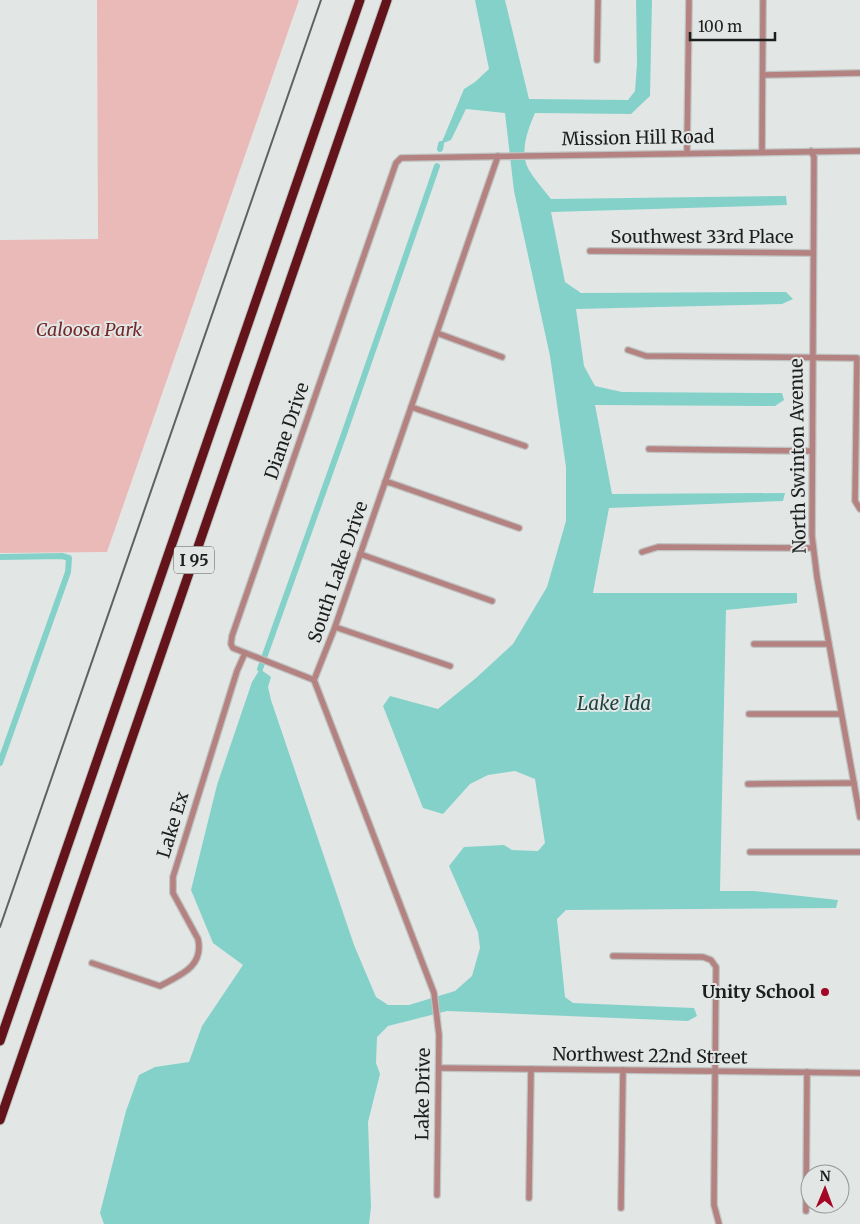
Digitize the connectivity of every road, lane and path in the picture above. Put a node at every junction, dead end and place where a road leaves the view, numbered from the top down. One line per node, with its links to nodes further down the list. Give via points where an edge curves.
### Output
1 (360, 0): 47 (highway, I 95)
2 (387, 0): 54 (highway, I 95)
3 (598, 0): 6 (street)
4 (689, 0): 11 (street)
5 (764, 0): 8 (street)
6 (597, 60)
7 (860, 73): 8 (street)
8 (763, 75): 9 (street)
9 (762, 151): 11 (street, Mission Hill Road); 12 (street, Mission Hill Road)
10 (860, 151): 12 (street, Mission Hill Road)
11 (687, 152): 13 (street, Mission Hill Road)
12 (811, 152): 16 (street, North Swinton Avenue, via 814,157)
13 (498, 156): 14 (street, Mission Hill Road); 17 (street, South Lake Drive)
14 (417, 157): 35 (street, Diane Drive, via 401,158 396,163 235,627 231,644)
15 (590, 251): 16 (street, Southwest 33rd Place)
16 (813, 253): 19 (street, North Swinton Avenue)
17 (437, 333): 20 (street); 21 (street, South Lake Drive)
18 (628, 350): 19 (street, via 646,356)
19 (812, 356): 24 (street, North Swinton Avenue); 26 (street, via 857,358 855,501)
20 (502, 357)
21 (411, 407): 22 (street); 25 (street, South Lake Drive)
22 (525, 446)
23 (649, 449): 24 (street)
24 (811, 451): 28 (street, North Swinton Avenue)
25 (385, 482): 27 (street); 30 (street, South Lake Drive)
26 (860, 509)
27 (519, 528)
28 (813, 548): 29 (street, via 658,547); 34 (street, North Swinton Avenue)
29 (642, 552)
30 (360, 554): 31 (street); 32 (street, South Lake Drive)
31 (492, 601)
32 (335, 627): 36 (street); 37 (street, South Lake Drive)
33 (754, 644): 34 (street)
34 (828, 644): 39 (street, North Swinton Avenue)
35 (245, 654): 37 (street); 46 (street, Lake Ex, via 173,877 173,893 198,939 198,955 185,972 160,986)
36 (450, 666)
37 (314, 680): 48 (street, Lake Drive, via 434,993)
38 (749, 714): 39 (street)
39 (841, 714): 40 (street, North Swinton Avenue)
40 (854, 783): 41 (street); 42 (street, North Swinton Avenue)
41 (748, 784)
42 (860, 817)
43 (750, 852): 44 (street)
44 (860, 852)
45 (613, 956): 51 (street, via 703,957 714,963)
46 (92, 964)
47 (0, 1041)
48 (439, 1068): 49 (street, Northwest 22nd Street); 56 (street, Lake Drive)
49 (531, 1069): 50 (street, Northwest 22nd Street); 57 (street)
50 (623, 1070): 51 (street, Northwest 22nd Street); 58 (street)
51 (715, 1071): 52 (street, Northwest 22nd Street); 59 (street, via 714,1205)
52 (808, 1072): 53 (street, Northwest 22nd Street); 55 (street)
53 (860, 1073)
54 (0, 1120)
55 (807, 1164)
56 (437, 1195)
57 (529, 1198)
58 (622, 1208)
59 (720, 1224)

